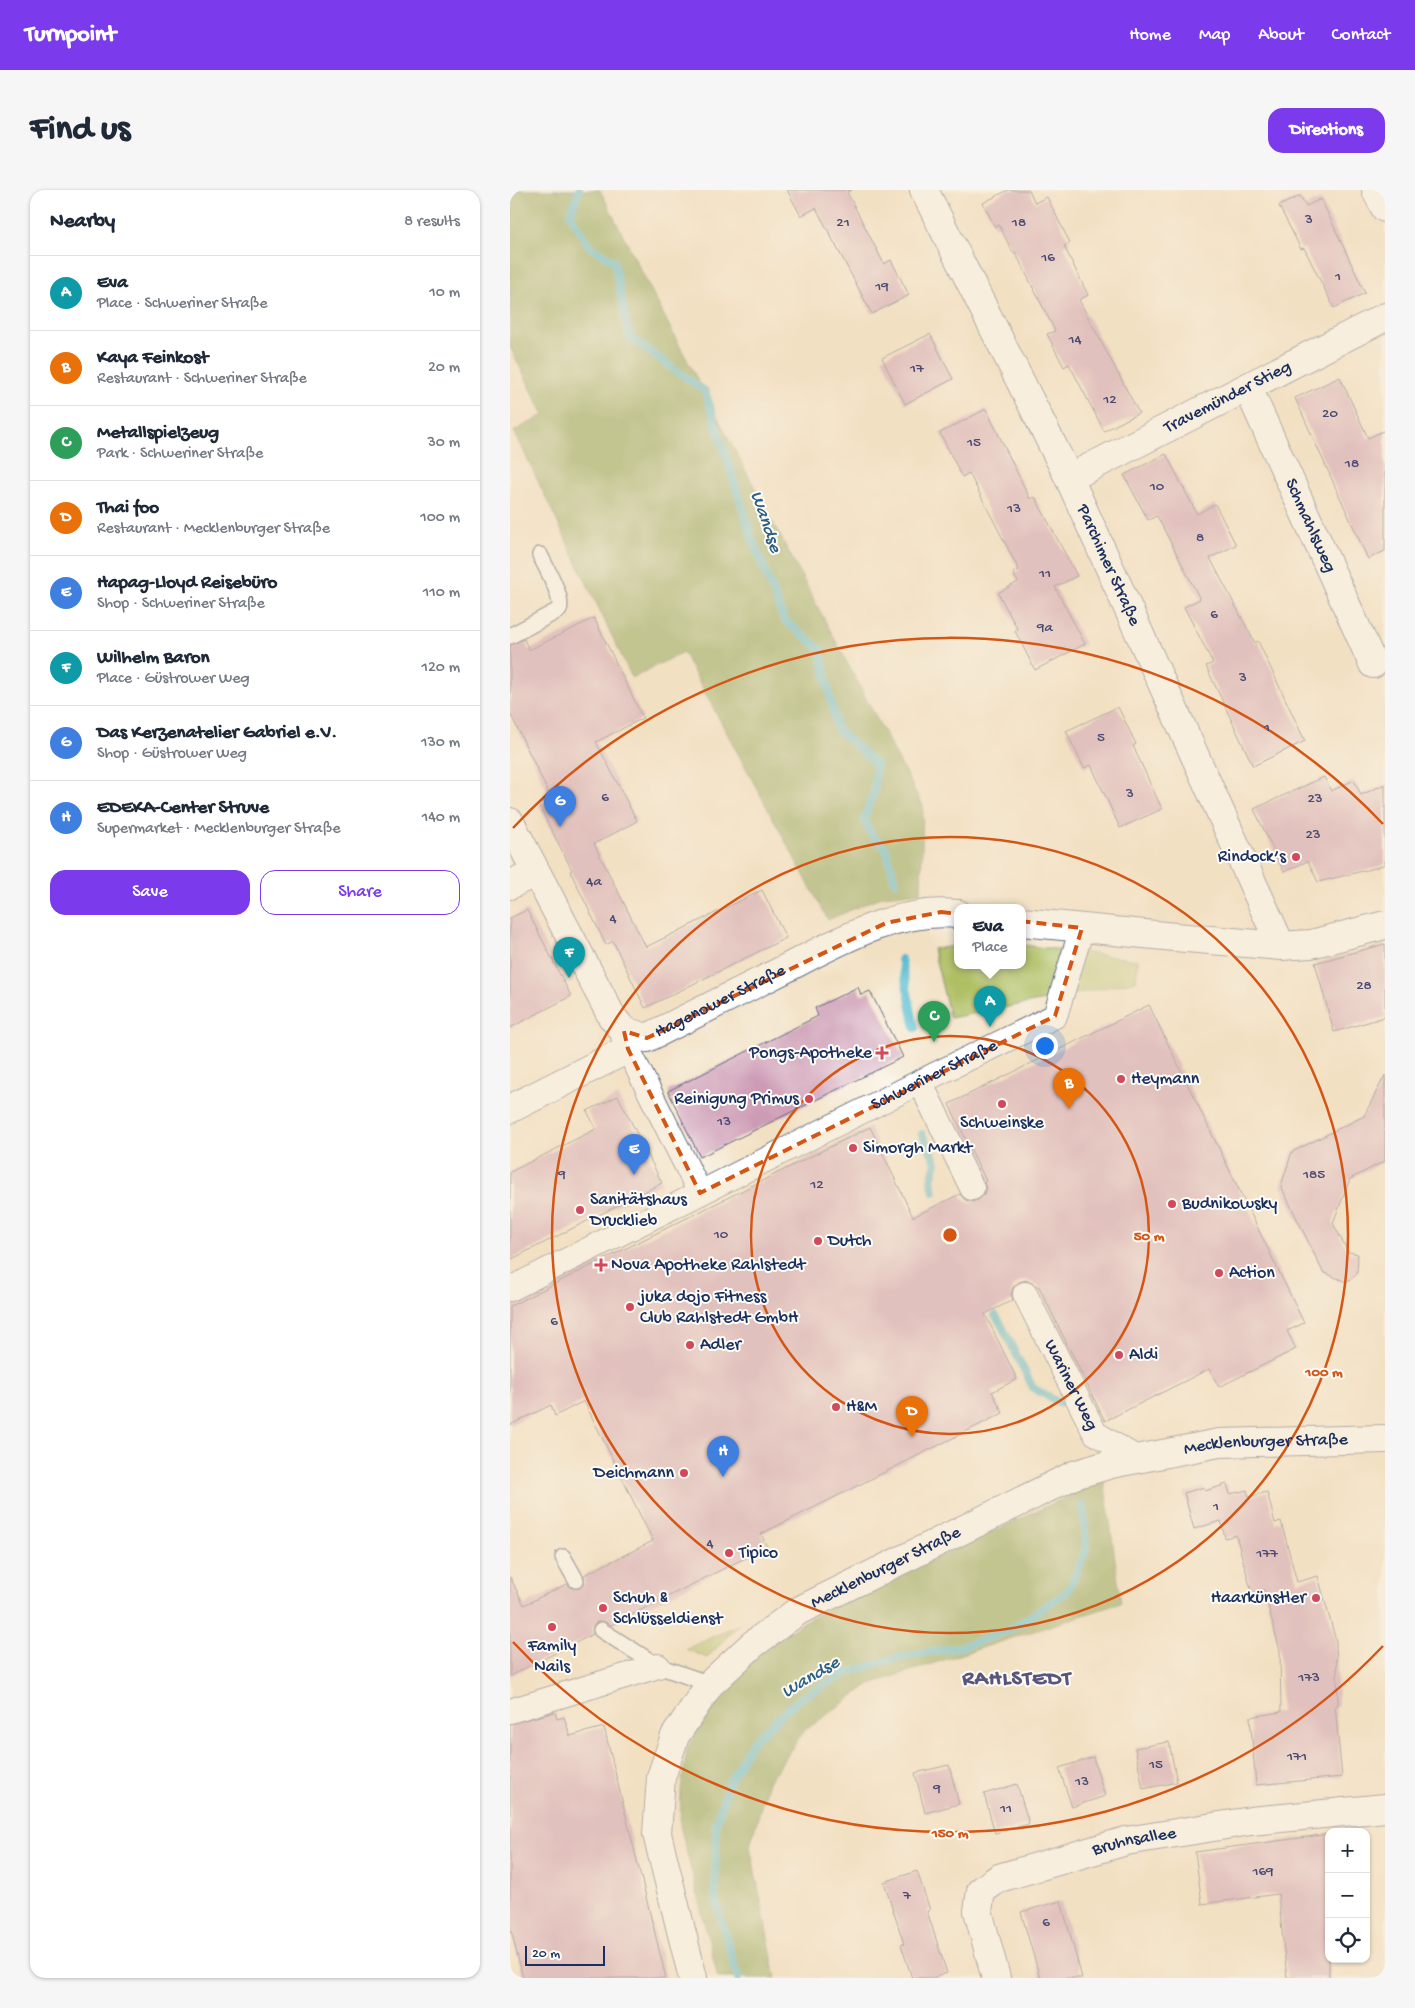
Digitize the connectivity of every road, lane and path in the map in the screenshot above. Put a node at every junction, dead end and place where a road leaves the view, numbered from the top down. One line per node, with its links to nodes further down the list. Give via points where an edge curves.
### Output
1 (924, 190): 6 (street, Parchimer Straße)
2 (1376, 190): 3 (street)
3 (1385, 208)
4 (1385, 317): 5 (street, Travemünder Stieg)
5 (1248, 388): 6 (street, Travemünder Stieg); 9 (street, Schmahlsweg)
6 (1069, 478): 17 (street, Parchimer Straße)
7 (540, 555): 8 (lane, via 559,596 559,610)
8 (510, 636)
9 (1373, 664)
10 (510, 822): 11 (street)
11 (535, 872): 12 (street); 18 (street)
12 (510, 885)
13 (954, 914): 18 (street, Hagenower Straße, via 941,912 886,923 848,938 647,1038)
14 (1026, 922): 16 (street)
15 (1385, 925): 17 (street, via 1312,944)
16 (1082, 928): 17 (street); 19 (street, Schweriner Straße, via 1055,1016)
17 (1281, 946)
18 (626, 1040): 20 (street); 22 (street)
19 (920, 1082): 21 (street); 22 (street, Schweriner Straße)
20 (510, 1109)
21 (972, 1188)
22 (700, 1193): 23 (street, Schweriner Straße)
23 (510, 1289)
24 (1025, 1294): 26 (street, Wariner Weg, via 1095,1433)
25 (1385, 1439): 26 (street, Mecklenburger Straße, via 1219,1443)
26 (1138, 1459): 31 (street, Mecklenburger Straße, via 1074,1475 798,1611 752,1645)
27 (563, 1557): 28 (lane)
28 (576, 1580)
29 (601, 1630): 30 (lane)
30 (658, 1666): 31 (lane); 32 (street)
31 (710, 1684): 34 (street, Mecklenburger Straße, via 675,1736 661,1777 657,1834)
32 (510, 1710)
33 (1385, 1808): 35 (street, Bruhnsallee, via 1251,1821 1126,1841 999,1878 981,1891 978,1911)
34 (693, 1978)
35 (996, 1978)

